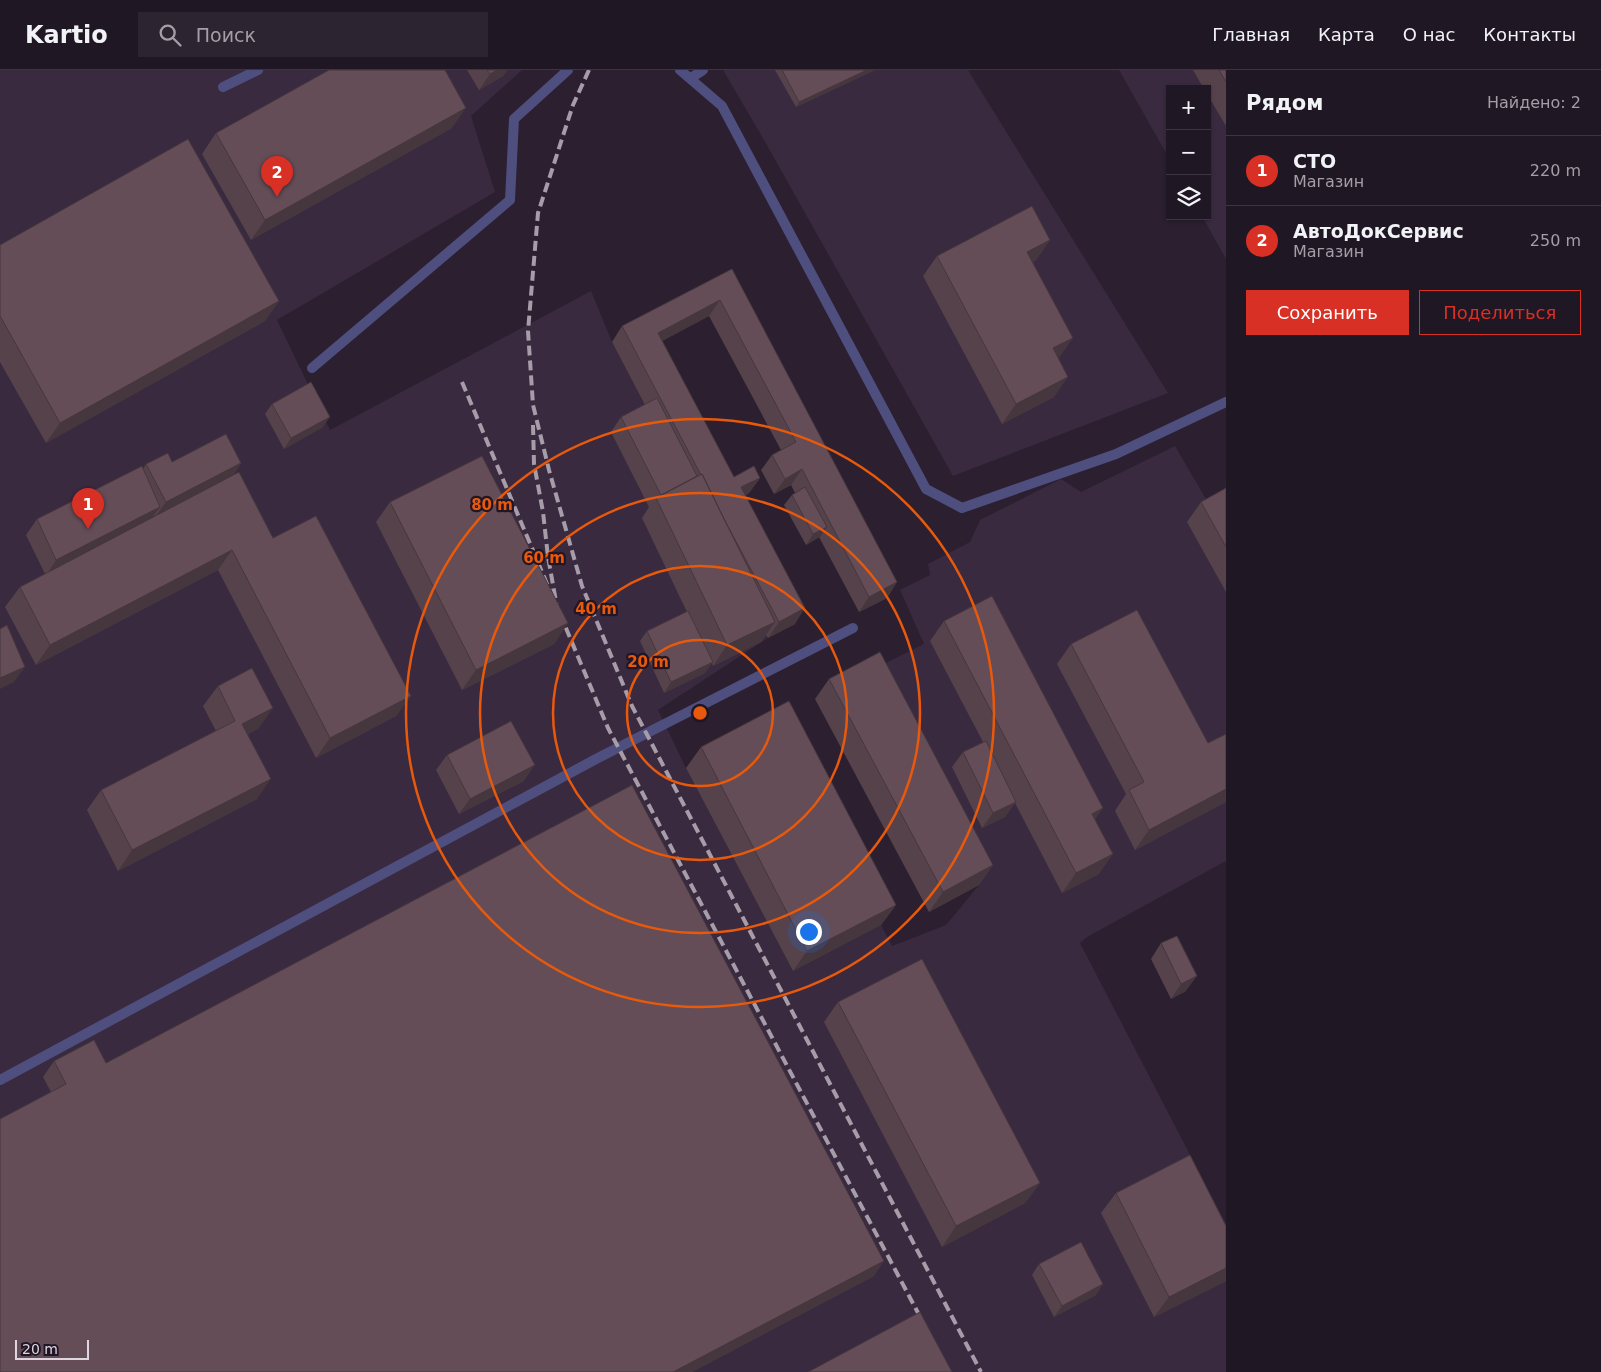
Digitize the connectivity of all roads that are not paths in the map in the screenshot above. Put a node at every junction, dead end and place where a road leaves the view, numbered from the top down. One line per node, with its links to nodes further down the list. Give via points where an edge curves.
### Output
1 (258, 70): 6 (lane)
2 (568, 70): 7 (lane, via 514,119 510,200)
3 (680, 70): 5 (lane)
4 (704, 70): 5 (lane)
5 (691, 78): 8 (lane, via 722,106 926,489 962,508 1116,454)
6 (223, 87)
7 (312, 368)
8 (1226, 402)
9 (853, 628): 10 (lane, via 587,764)
10 (0, 1080)

